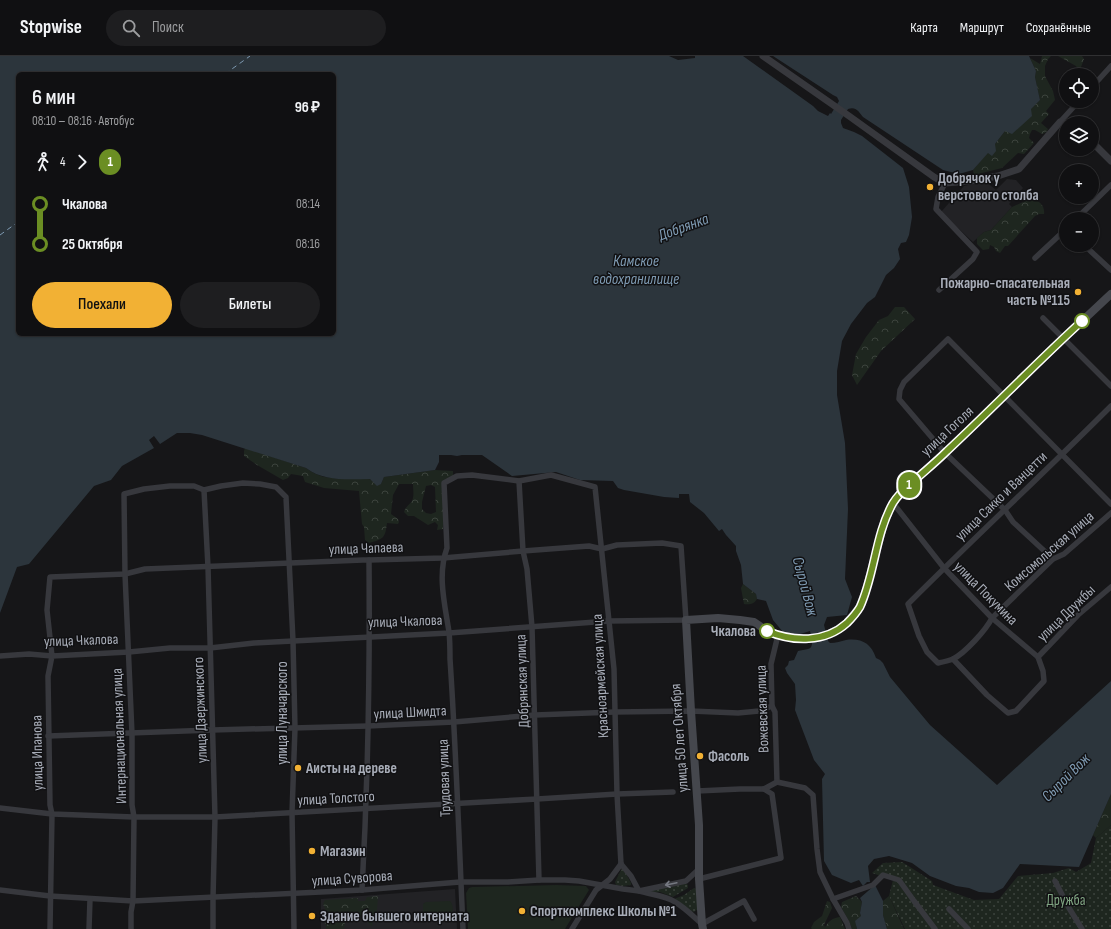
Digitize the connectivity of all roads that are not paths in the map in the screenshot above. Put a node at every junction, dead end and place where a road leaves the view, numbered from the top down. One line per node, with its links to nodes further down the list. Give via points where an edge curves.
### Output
1 (763, 56): 7 (street)
2 (1111, 66): 3 (street)
3 (1099, 79)
4 (1059, 127): 7 (street, via 1019,169 986,179)
5 (1099, 149): 6 (street)
6 (1111, 161)
7 (945, 183): 14 (street, via 938,197 936,209 977,252 973,259)
8 (1111, 185): 9 (street)
9 (1084, 212)
10 (1059, 236): 12 (street)
11 (1092, 252): 13 (street)
12 (1036, 258)
13 (1111, 270)
14 (938, 290)
15 (1111, 294): 17 (main road, улица Гоголя)
16 (1043, 318): 17 (street)
17 (1064, 338): 18 (street); 19 (main road, улица Гоголя)
18 (1111, 386)
19 (1005, 396): 21 (main road, улица Гоголя); 21 (street, via 948,339 904,382 899,400); 22 (street)
20 (1111, 406): 22 (street, улица Сакко и Ванцетти)
21 (945, 453): 25 (main road, улица Гоголя, via 901,492); 27 (street)
22 (1062, 455): 26 (street); 27 (street, улица Сакко и Ванцетти)
23 (519, 481): 30 (street, Красноармейская улица, via 551,475 595,487); 31 (street, Добрянская улица); 32 (street, Трудовая улица, via 472,475 457,476 444,483 447,548)
24 (204, 490): 35 (street, улица Луначарского, via 243,483 276,487 286,496); 36 (street, улица Дзержинского); 38 (street, Интернациональная улица, via 194,486 170,486 124,494)
25 (893, 503): 37 (street, улица Покумина); 48 (main road, улица Гоголя, via 884,523 859,608 842,627 817,638)
26 (1111, 504)
27 (1004, 510): 33 (street, via 1013,522); 37 (street, улица Сакко и Ванцетти)
28 (1111, 513): 33 (street, Комсомольская улица, via 1064,554)
29 (681, 546): 30 (street, улица Чапаева, via 617,545); 42 (street, улица 50 лет Октября)
30 (602, 549): 31 (street, улица Чапаева, via 589,546); 43 (street, Красноармейская улица)
31 (523, 551): 32 (street, улица Чапаева); 44 (street, Добрянская улица)
32 (443, 558): 34 (street, улица Чапаева); 45 (street, Трудовая улица, via 442,592)
33 (1053, 559): 41 (street, Комсомольская улица)
34 (369, 560): 35 (street, улица Чапаева); 47 (street)
35 (289, 563): 36 (street, улица Чапаева); 49 (street, улица Луначарского)
36 (208, 567): 38 (street, улица Чапаева, via 145,569); 50 (street, улица Дзержинского)
37 (944, 568): 41 (street, улица Покумина); 55 (street, улица Сакко и Ванцетти, via 908,604 927,652 938,663)
38 (125, 574): 39 (street, улица Чапаева); 51 (street, Интернациональная улица)
39 (50, 577): 53 (street, улица Ипанова, via 47,610)
40 (1111, 587): 54 (street, улица Дружбы, via 1078,615)
41 (992, 618): 54 (street, улица Покумина); 55 (street, Комсомольская улица, via 968,647)
42 (686, 620): 43 (street, улица Чкалова); 46 (main road, улица Чкалова, via 718,618 754,622); 57 (main road, улица 50 лет Октября)
43 (609, 621): 44 (street, улица Чкалова); 58 (street, Красноармейская улица)
44 (532, 627): 45 (street, улица Чкалова); 59 (street, Добрянская улица)
45 (449, 633): 47 (street, улица Чкалова); 60 (street, Трудовая улица)
46 (778, 635): 48 (main road, улица Чкалова); 56 (street, Вожевская улица, via 771,664)
47 (370, 637): 49 (street, улица Чкалова); 61 (street)
48 (807, 639)
49 (293, 641): 50 (street, улица Чкалова); 62 (street, улица Луначарского)
50 (210, 648): 51 (street, улица Чкалова); 63 (street, улица Дзержинского)
51 (129, 652): 53 (street, улица Чкалова); 64 (street, Интернациональная улица)
52 (0, 656): 53 (street, улица Чкалова)
53 (52, 656): 65 (street, улица Ипанова, via 48,676)
54 (1038, 657): 55 (street, via 1044,681 1016,711 1008,713 987,696)
55 (953, 659)
56 (772, 706): 57 (street, улица Шмидта, via 759,711 738,713); 66 (street, Вожевская улица, via 775,712)
57 (691, 711): 58 (street, улица Шмидта); 68 (main road, улица 50 лет Октября)
58 (615, 712): 59 (street, улица Шмидта); 70 (street, Красноармейская улица)
59 (535, 714): 60 (street, улица Шмидта); 71 (street, Добрянская улица)
60 (454, 722): 61 (street, улица Шмидта); 72 (street, Трудовая улица)
61 (368, 726): 62 (street, улица Шмидта); 74 (street)
62 (295, 728): 63 (street, улица Шмидта); 75 (street, улица Луначарского)
63 (212, 730): 64 (street, улица Шмидта); 78 (street, улица Дзержинского)
64 (132, 734): 65 (street, улица Шмидта); 77 (street, Интернациональная улица)
65 (48, 736): 76 (street, улица Ипанова)
66 (777, 782): 67 (street); 93 (street, via 805,788 814,795 820,872)
67 (764, 789): 68 (street); 82 (street, via 772,794 780,858)
68 (697, 791): 80 (main road, улица 50 лет Октября)
69 (673, 792): 70 (street, улица Толстого)
70 (616, 794): 71 (street, улица Толстого); 79 (street, Красноармейская улица)
71 (537, 800): 72 (street, улица Толстого); 81 (street, Добрянская улица)
72 (457, 804): 74 (street, улица Толстого); 84 (street, Трудовая улица)
73 (0, 808): 76 (street, улица Толстого)
74 (366, 809): 75 (street, улица Толстого); 87 (street)
75 (292, 813): 78 (street, улица Толстого); 89 (street, улица Луначарского)
76 (52, 814): 77 (street, улица Толстого); 90 (street, улица Ипанова)
77 (134, 817): 78 (street, улица Толстого); 94 (street, Интернациональная улица)
78 (215, 817): 91 (street, улица Дзержинского)
79 (621, 864): 85 (street); 88 (street, via 632,876)
80 (699, 869): 82 (main road, улица 50 лет Октября); 88 (street, улица Суворова, one-way to 88, via 686,881)
81 (539, 880): 84 (street, улица Суворова); 85 (street, улица Суворова, via 572,880)
82 (699, 880): 97 (main road, улица 50 лет Октября)
83 (1055, 881): 108 (street)
84 (460, 882): 87 (street, улица Суворова); 103 (street, Трудовая улица)
85 (601, 885): 88 (street, улица Суворова); 104 (street)
86 (0, 890): 90 (street, улица Суворова)
87 (362, 890): 89 (street, улица Суворова)
88 (639, 891): 97 (street, via 663,896 676,902)
89 (293, 894): 91 (street, улица Суворова); 102 (street, улица Луначарского)
90 (50, 896): 92 (street, улица Суворова); 98 (street, улица Ипанова)
91 (213, 898): 94 (street, улица Суворова); 101 (street, улица Дзержинского)
92 (90, 899): 94 (street, улица Суворова); 99 (street)
93 (833, 899): 105 (street); 106 (street, via 873,885 883,875 899,880)
94 (133, 901): 100 (street, Интернациональная улица)
95 (949, 909): 107 (street)
96 (754, 919): 97 (street, via 744,901)
97 (703, 927)
98 (50, 929)
99 (89, 929)
100 (131, 929)
101 (213, 929)
102 (294, 929)
103 (463, 929)
104 (572, 929)
105 (849, 929)
106 (935, 929)
107 (968, 929)
108 (1082, 929)

